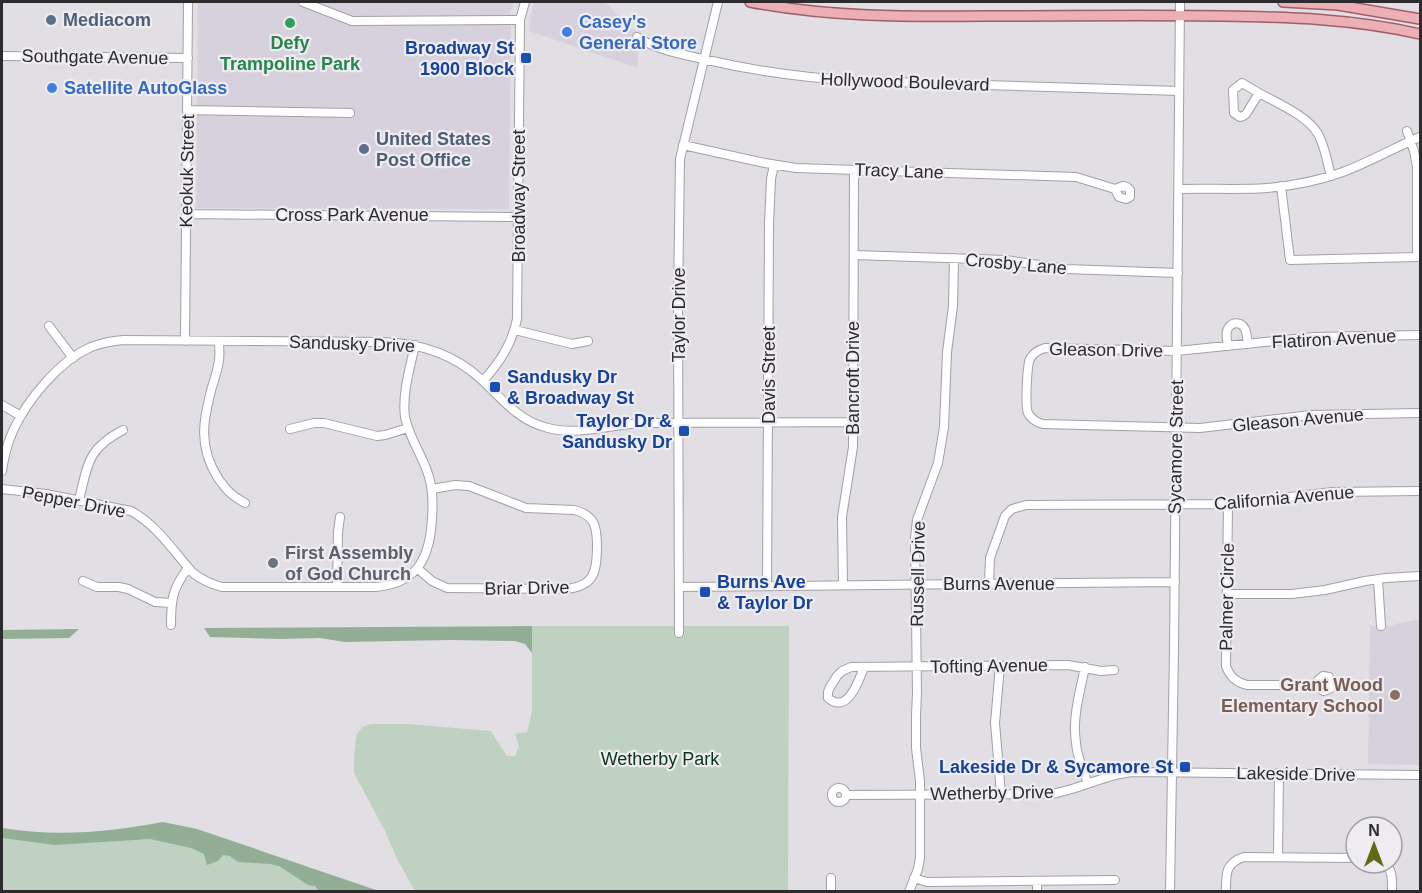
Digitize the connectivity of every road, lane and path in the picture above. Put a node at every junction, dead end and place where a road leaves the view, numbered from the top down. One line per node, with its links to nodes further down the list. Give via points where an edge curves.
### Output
1 (188, 2): 14 (street, Keokuk Street)
2 (303, 2): 10 (street, via 352,21)
3 (525, 2): 10 (street, Broadway Street)
4 (718, 2): 15 (street, Taylor Drive)
5 (750, 2): 8 (main road, via 863,15)
6 (1180, 2): 8 (street, Sycamore Street)
7 (1283, 2): 9 (main road, via 1338,5)
8 (1180, 16): 11 (main road, via 1336,20); 16 (street, Sycamore Street)
9 (1420, 19)
10 (520, 20): 31 (street, Broadway Street)
11 (1420, 34)
12 (637, 37): 15 (street, Hollywood Boulevard, via 678,54)
13 (2, 56): 14 (street, Southgate Avenue)
14 (188, 58): 18 (street, Keokuk Street)
15 (704, 59): 16 (street, Hollywood Boulevard, via 810,78); 23 (street, Taylor Drive)
16 (1179, 91): 29 (street, Sycamore Street)
17 (1259, 93): 26 (street, via 1312,126)
18 (187, 110): 19 (street); 30 (street, Keokuk Street)
19 (350, 113)
20 (1407, 131): 22 (street)
21 (1420, 137): 22 (street)
22 (1411, 141): 26 (street); 27 (street, via 1418,177 1417,257 1290,260)
23 (683, 145): 24 (street, Tracy Lane); 51 (street, Taylor Drive)
24 (774, 165): 25 (street, Tracy Lane); 52 (street, Davis Street, via 769,224)
25 (854, 170): 28 (street, Tracy Lane, via 1076,177); 32 (street, Bancroft Drive)
26 (1331, 176): 27 (street)
27 (1281, 186): 29 (street)
28 (1115, 189)
29 (1179, 189): 34 (street, Sycamore Street)
30 (186, 214): 31 (street, Cross Park Avenue); 38 (street, Keokuk Street)
31 (518, 217): 36 (street, Broadway Street)
32 (854, 255): 33 (street, Crosby Lane); 50 (street, Bancroft Drive)
33 (954, 258): 34 (street, Crosby Lane); 74 (street, Russell Drive, via 944,428 938,463 917,520)
34 (1178, 273): 44 (street, Sycamore Street)
35 (50, 326): 45 (street)
36 (515, 330): 40 (street, via 572,344); 46 (street, Broadway Street, via 498,365)
37 (1420, 335): 41 (street, Flatiron Avenue, via 1327,336)
38 (185, 341): 39 (street, Sandusky Drive); 45 (street, Sandusky Drive, via 111,341)
39 (219, 341): 42 (street, Sandusky Drive); 62 (street, via 220,357 204,423 205,443 210,463 222,482 232,496)
40 (588, 341)
41 (1248, 344): 43 (street, Flatiron Avenue); 43 (street, Flatiron Avenue, via 1245,328 1236,322 1227,328)
42 (415, 345): 46 (street, Sandusky Drive, via 455,360); 53 (street, via 404,402)
43 (1228, 346): 44 (street, Flatiron Avenue)
44 (1177, 351): 54 (street, Sycamore Street); 54 (street, Gleason Drive, via 1039,350 1028,363 1027,407 1031,417 1043,424)
45 (73, 358): 49 (street, Sandusky Drive, via 42,387)
46 (483, 381): 51 (street, Sandusky Drive, via 518,415 548,429 573,431)
47 (2, 405): 49 (street)
48 (1420, 413): 54 (street, Gleason Avenue, via 1311,415)
49 (21, 416): 57 (street, Sandusky Drive, via 8,442)
50 (853, 422): 52 (street, Sandusky Drive); 73 (street, Bancroft Drive, via 853,454 842,517)
51 (679, 423): 52 (street, Sandusky Drive); 77 (street, Taylor Drive)
52 (769, 423): 75 (street, Davis Street)
53 (408, 428): 55 (street, via 377,436 324,423); 59 (street)
54 (1176, 428): 64 (street, Sycamore Street)
55 (290, 429)
56 (123, 430): 61 (street, via 95,450 88,462)
57 (2, 471)
58 (2, 489): 61 (street, Pepper Drive)
59 (432, 489): 67 (street, via 428,551); 67 (street, Briar Drive, via 469,486 526,508 581,511 591,518 597,532 597,563 585,584 566,589 447,588)
60 (1420, 491): 63 (street, California Avenue, via 1333,492)
61 (79, 500): 66 (street, Pepper Drive, via 138,515)
62 (245, 502)
63 (1228, 504): 64 (street, California Avenue); 78 (street, Palmer Circle)
64 (1176, 505): 71 (street, Sycamore Street); 72 (street, California Avenue, via 1015,507 1005,516 991,554)
65 (340, 517): 76 (street)
66 (188, 568): 76 (street, Pepper Drive, via 207,583 222,586); 79 (street)
67 (418, 569): 76 (street, Pepper Drive, via 396,584)
68 (1420, 576): 69 (street)
69 (1378, 580): 78 (street, via 1281,595); 81 (street)
70 (83, 581): 79 (street, via 97,587 128,589 155,602)
71 (1175, 582): 72 (street, Burns Avenue); 89 (street, Sycamore Street)
72 (989, 584): 74 (street, Burns Avenue)
73 (843, 585): 74 (street, Burns Avenue); 75 (street, Burns Avenue)
74 (916, 585): 83 (street, Russell Drive)
75 (767, 586): 77 (street, Burns Avenue)
76 (338, 587)
77 (679, 587): 82 (street, Taylor Drive)
78 (1227, 594): 88 (street, Palmer Circle, via 1226,666 1233,679 1247,685)
79 (171, 603): 80 (street)
80 (171, 625)
81 (1381, 626)
82 (679, 633)
83 (917, 666): 84 (street, Tofting Avenue); 85 (street, Tofting Avenue); 95 (street, Russell Drive)
84 (1000, 666): 86 (street, Tofting Avenue); 93 (street, via 995,723)
85 (864, 667): 85 (street, Tofting Avenue, via 847,700 837,703 828,698 830,687 842,671)
86 (1085, 667): 87 (street, Tofting Avenue); 92 (street, via 1075,733)
87 (1114, 670)
88 (1313, 684)
89 (1172, 772): 90 (street, Lakeside Drive); 92 (street, Wetherby Drive, via 1127,772); 106 (street, Sycamore Street)
90 (1279, 773): 91 (street, Lakeside Drive); 96 (street)
91 (1420, 775)
92 (1088, 783): 93 (street, Wetherby Drive, via 1050,794)
93 (1001, 794): 95 (street, Wetherby Drive)
94 (846, 795): 95 (street, Wetherby Drive)
95 (920, 795): 100 (street, Russell Drive, via 920,858)
96 (1278, 857): 97 (street); 107 (street, via 1244,857 1235,861 1226,873)
97 (1344, 858)
98 (1392, 875): 108 (street)
99 (831, 878): 103 (street)
100 (915, 878): 102 (street, via 927,882); 104 (street, Russell Drive)
101 (1115, 880): 102 (street)
102 (1037, 881): 105 (street)
103 (831, 891)
104 (909, 891)
105 (1037, 891)
106 (1170, 891)
107 (1226, 891)
108 (1392, 891)

